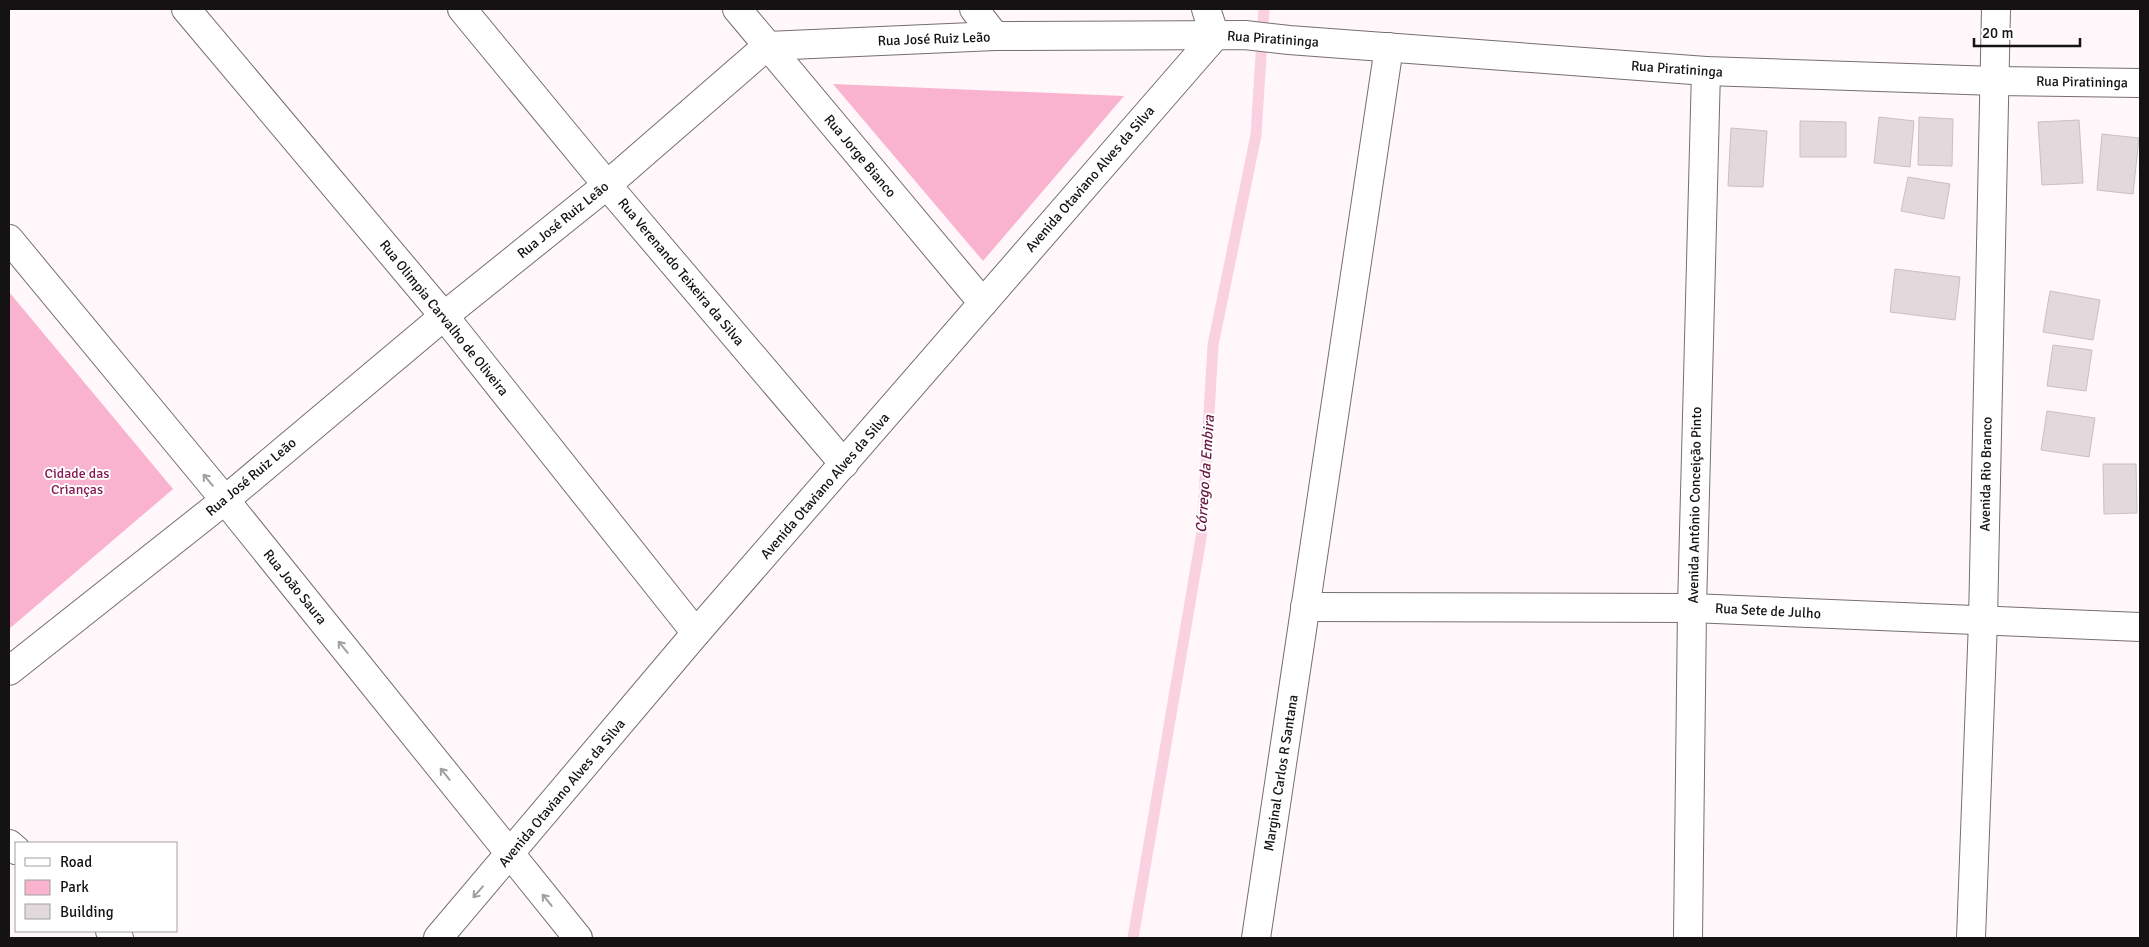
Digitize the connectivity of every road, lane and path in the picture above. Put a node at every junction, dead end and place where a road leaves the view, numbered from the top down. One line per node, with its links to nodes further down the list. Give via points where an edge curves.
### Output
1 (186, 9): 17 (street, Rua Olimpia Carvalho de Oliveira)
2 (462, 9): 14 (street, Rua Verenando Teixeira da Silva)
3 (737, 9): 9 (street, Rua Jorge Bianco)
4 (974, 9): 7 (street)
5 (1206, 9): 8 (street)
6 (1996, 9): 12 (street, Avenida Rio Branco)
7 (995, 36): 8 (street, Rua José Ruiz Leão); 9 (street, Rua José Ruiz Leão)
8 (1215, 36): 10 (street, Rua Piratininga, via 1245,35); 16 (street, Avenida Otaviano Alves da Silva)
9 (767, 46): 14 (street, Rua José Ruiz Leão); 16 (street, Rua Jorge Bianco)
10 (1389, 47): 11 (street, Rua Piratininga); 20 (street, Marginal Carlos R Santana)
11 (1706, 71): 12 (street, Rua Piratininga); 21 (street, Avenida Antônio Conceição Pinto)
12 (1995, 81): 13 (street, Rua Piratininga); 22 (street, Avenida Rio Branco)
13 (2140, 83)
14 (607, 185): 17 (street, Rua José Ruiz Leão); 18 (street, Rua Verenando Teixeira da Silva)
15 (9, 239): 19 (street, Rua João Saura, one-way to 15)
16 (983, 303): 18 (street, Avenida Otaviano Alves da Silva)
17 (444, 316): 19 (street, Rua José Ruiz Leão); 24 (street, Rua Olimpia Carvalho de Oliveira)
18 (844, 464): 24 (street, Avenida Otaviano Alves da Silva)
19 (225, 500): 25 (street, Rua José Ruiz Leão); 26 (street, Rua João Saura, one-way to 19)
20 (1305, 607): 21 (street, Rua Sete de Julho); 29 (street, Marginal Carlos R Santana)
21 (1692, 608): 22 (street, Rua Sete de Julho); 30 (street, Avenida Antônio Conceição Pinto)
22 (1983, 621): 23 (street, Rua Sete de Julho); 31 (street, Avenida Rio Branco)
23 (2140, 627)
24 (696, 633): 26 (street, Avenida Otaviano Alves da Silva)
25 (9, 671)
26 (510, 855): 27 (street, Avenida Otaviano Alves da Silva, one-way to 27); 28 (street, Rua João Saura, one-way to 26)
27 (438, 938)
28 (578, 938)
29 (1256, 938)
30 (1688, 938)
31 (1971, 938)

